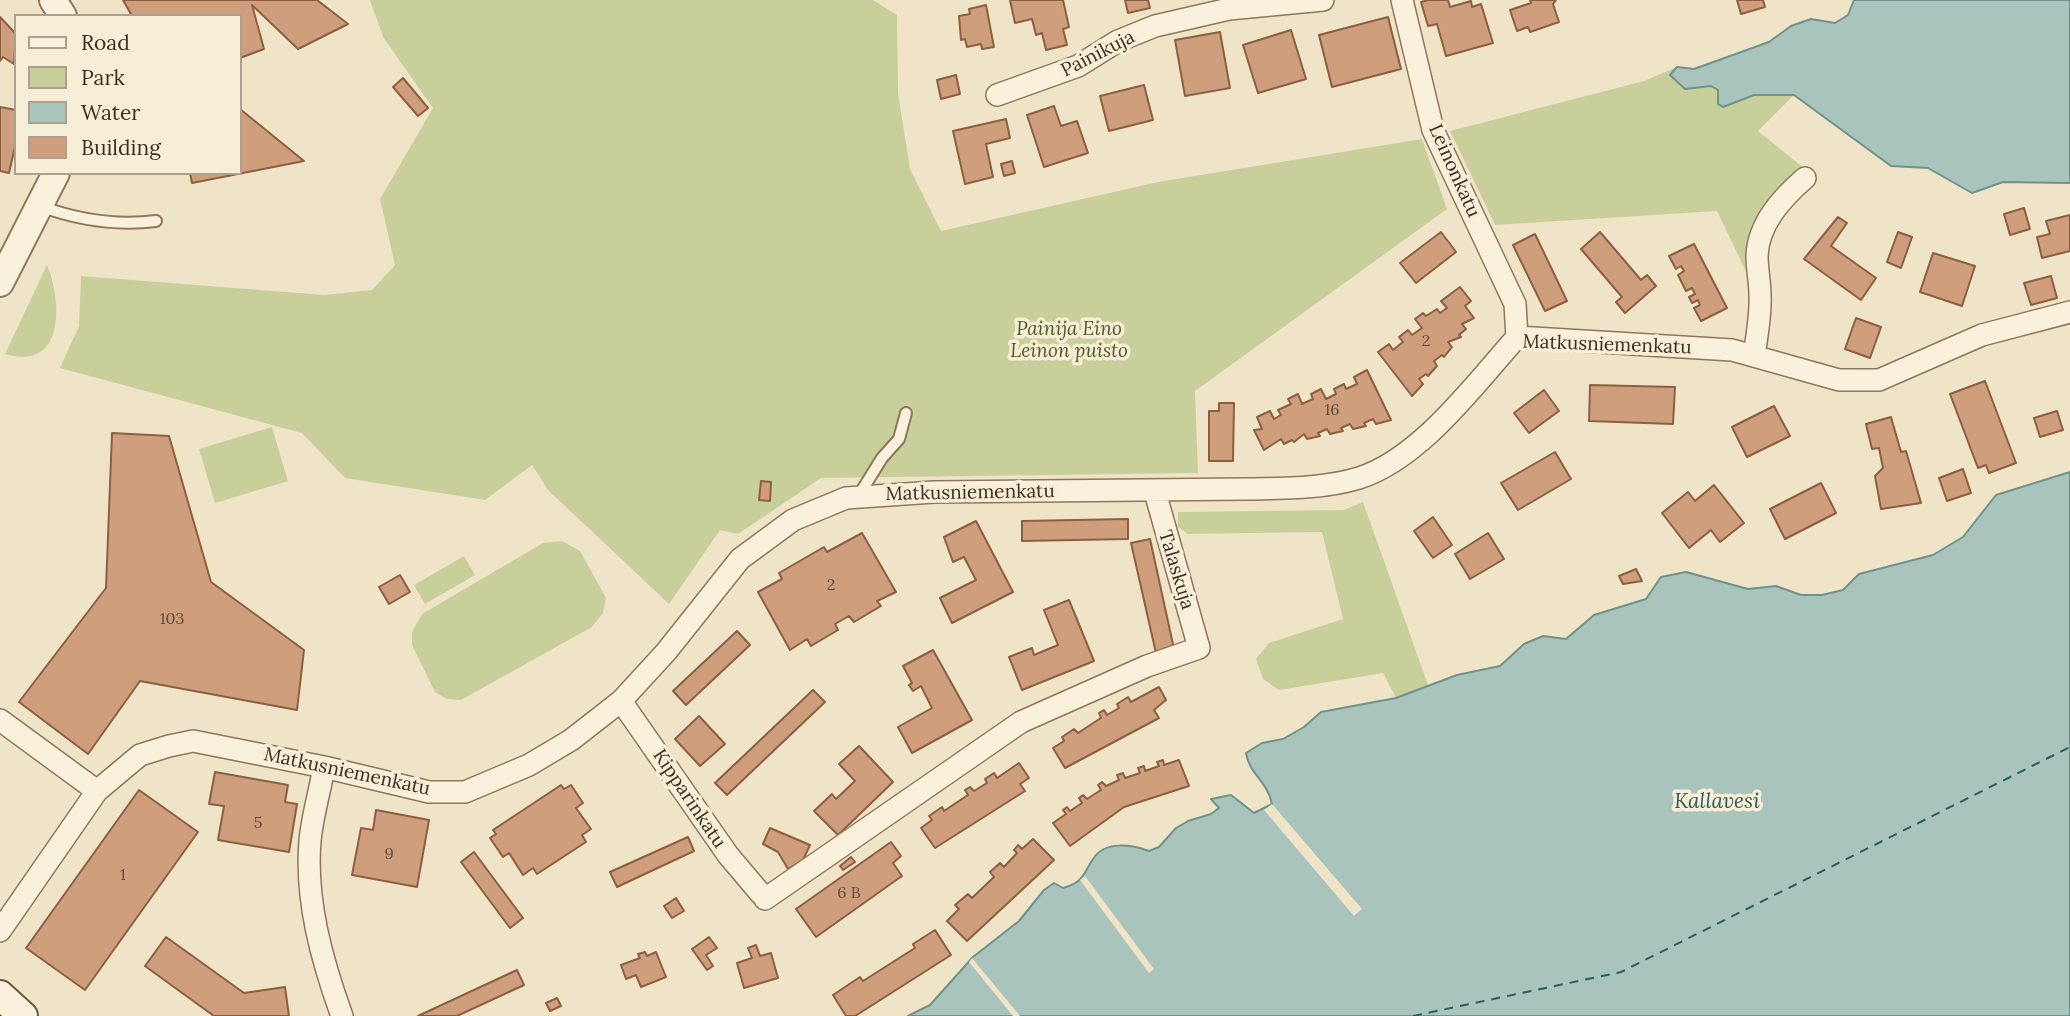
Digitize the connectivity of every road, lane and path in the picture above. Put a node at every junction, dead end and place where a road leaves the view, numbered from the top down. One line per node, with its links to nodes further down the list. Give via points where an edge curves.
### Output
1 (1323, 0): 3 (street, Painikuja, via 1229,9 1155,26 1118,41 1078,66)
2 (1402, 0): 10 (street, Leinonkatu, via 1433,130 1515,304)
3 (997, 95)
4 (55, 175): 6 (street)
5 (1805, 178): 11 (street, via 1769,217 1757,252 1760,296)
6 (40, 206): 7 (lane, via 123,225); 8 (street)
7 (156, 221)
8 (0, 283)
9 (2070, 312): 11 (street, Matkusniemenkatu, via 1982,335 1879,380 1839,380)
10 (1517, 337): 11 (street, Matkusniemenkatu); 13 (street, Matkusniemenkatu, via 1404,456 1360,478 1309,487)
11 (1754, 355)
12 (906, 413): 14 (lane, via 899,439)
13 (1155, 492): 14 (street, Matkusniemenkatu); 19 (street, Talaskuja, via 1199,648 1021,722)
14 (859, 495): 15 (street, Matkusniemenkatu, via 793,520 740,559)
15 (621, 701): 17 (street, Matkusniemenkatu, via 529,765 466,792 429,792); 19 (street, Kipparinkatu, via 728,855)
16 (0, 720): 18 (street)
17 (324, 767): 18 (street, Matkusniemenkatu, via 193,741 141,755); 23 (street, via 310,840 310,886 326,972)
18 (97, 791): 20 (street, Matkusniemenkatu)
19 (763, 896)
20 (0, 931)
21 (0, 995): 22 (main road)
22 (23, 1016)
23 (342, 1016)

